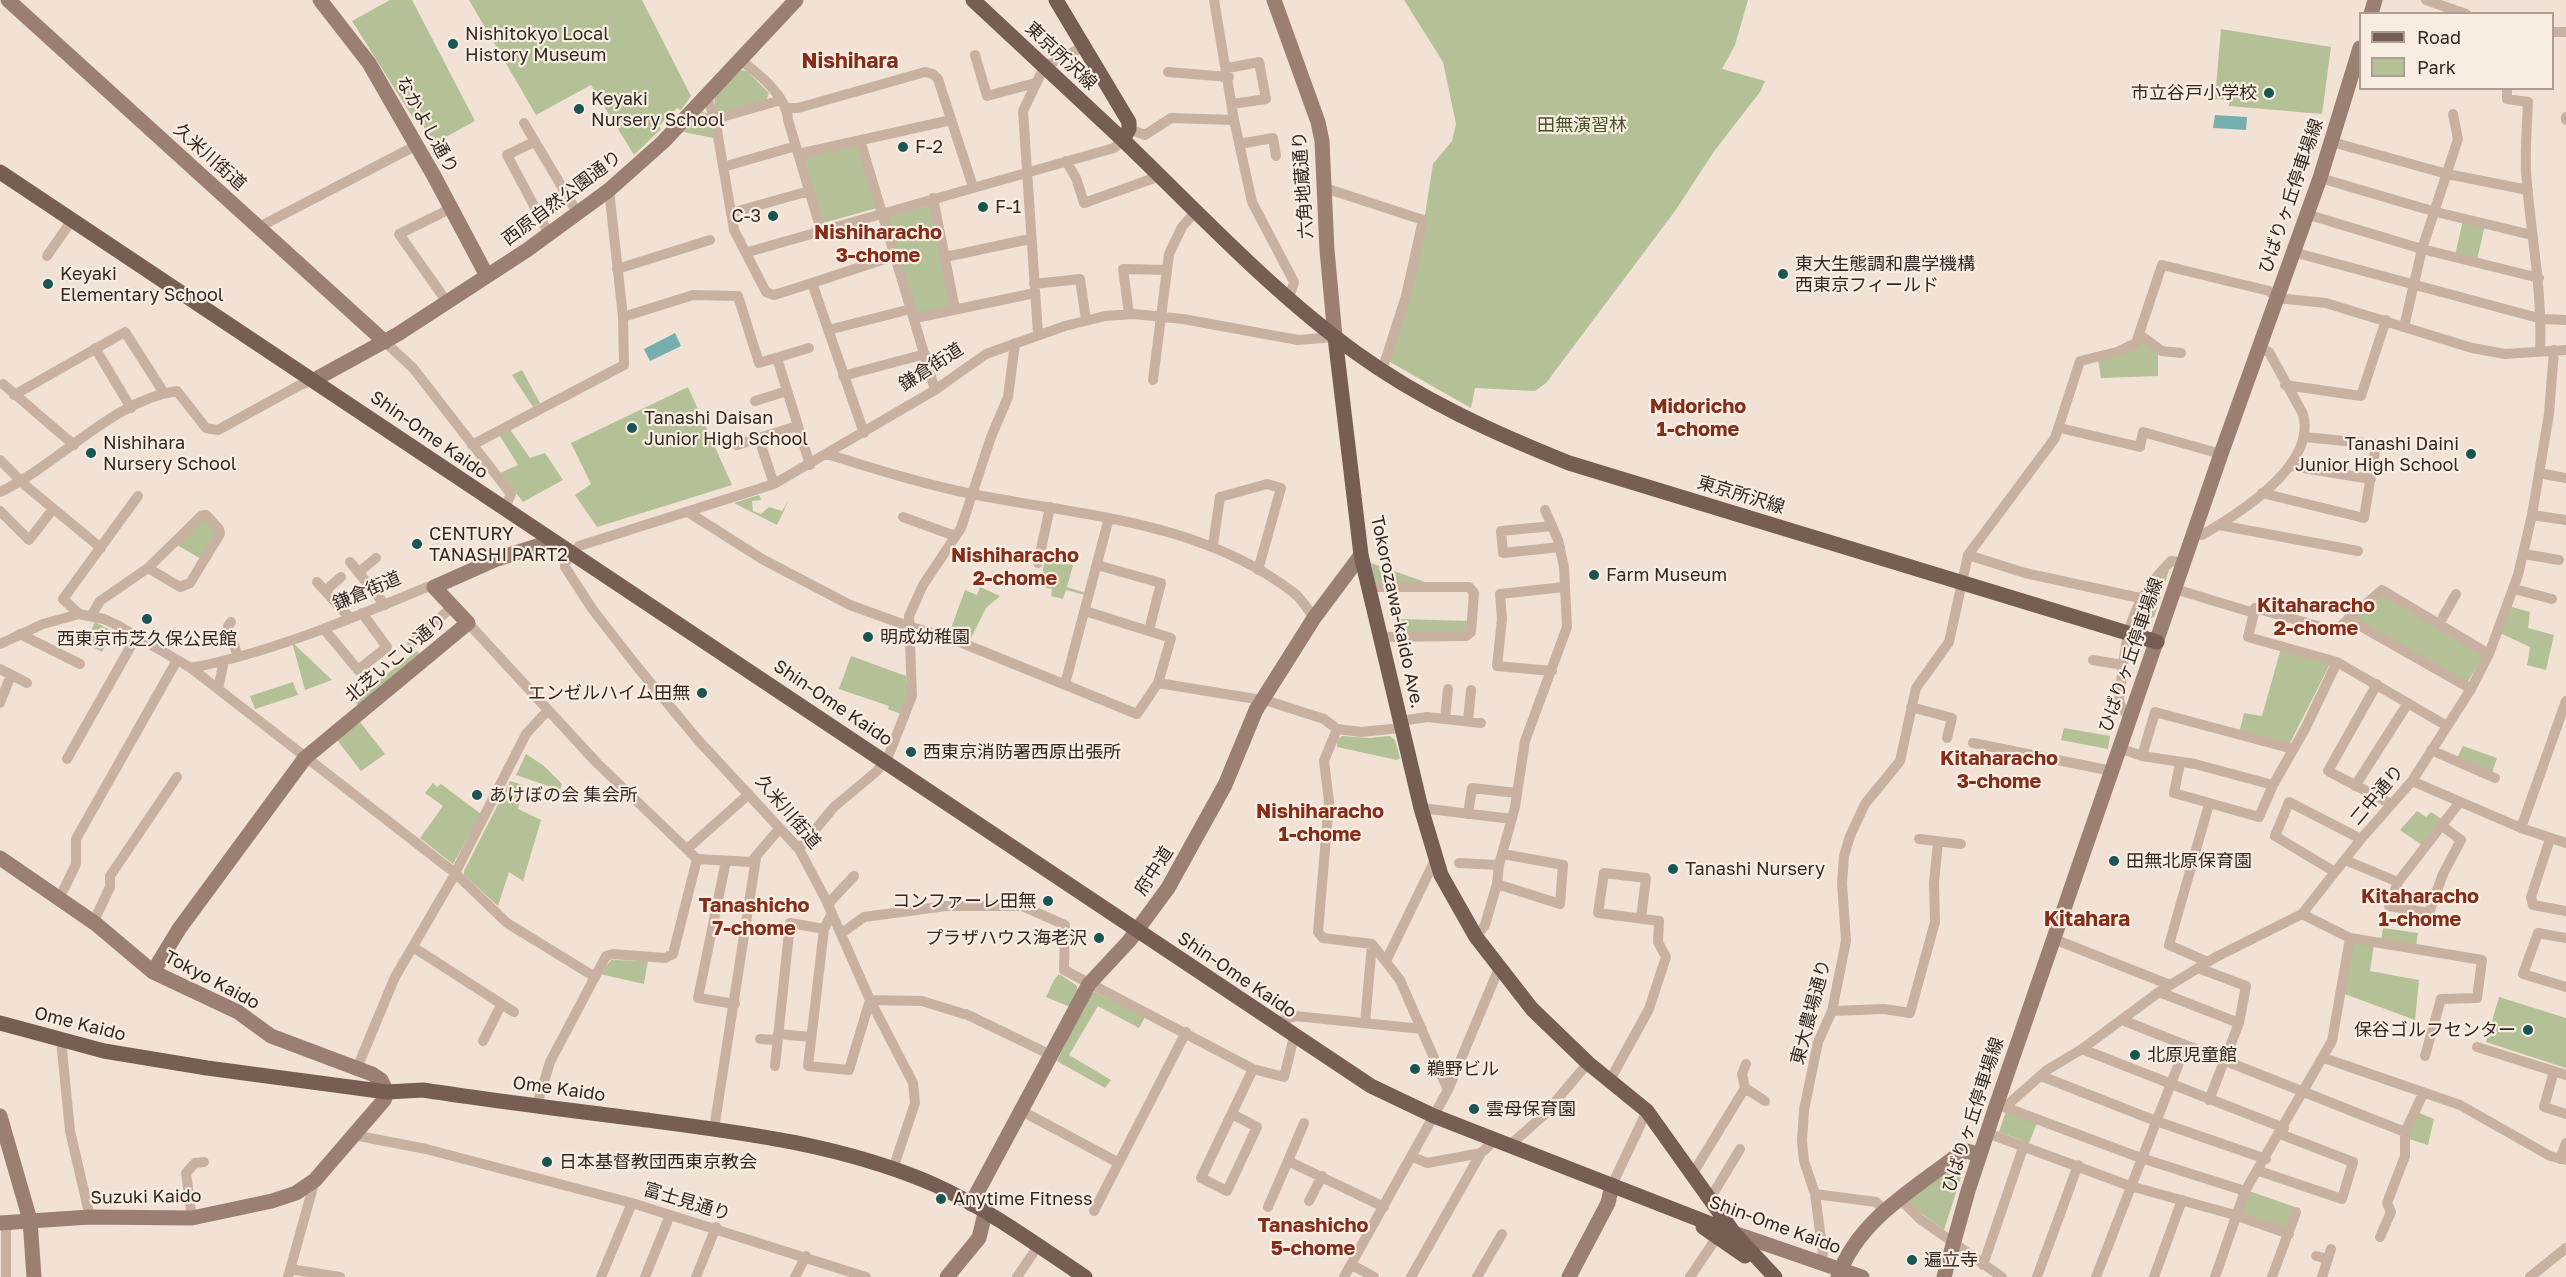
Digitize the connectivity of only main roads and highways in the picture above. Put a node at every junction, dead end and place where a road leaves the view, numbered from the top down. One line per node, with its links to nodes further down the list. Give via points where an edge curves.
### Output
1 (973, 0): 3 (main road, 東京所沢線, via 1044,67)
2 (1056, 0): 3 (main road, via 1125,115)
3 (1126, 135): 5 (main road, via 1196,211)
4 (3, 178): 9 (main road, Shin-Ome Kaido, via 314,380 1371,1086 1434,1116)
5 (1335, 337): 6 (main road, 東京所沢線, via 1382,371 1459,416 1569,463); 8 (main road, Tokorozawa-kaido Ave., via 1361,555 1435,860 1476,937 1532,1009 1588,1063 1647,1111)
6 (2157, 642)
7 (0, 1023): 13 (main road, Ome Kaido, via 109,1052 207,1068 387,1092 423,1090 714,1129 821,1148 893,1169 971,1204)
8 (1710, 1199): 10 (main road); 11 (main road, Tokorozawa-kaido Ave.)
9 (1676, 1209): 10 (main road, Shin-Ome Kaido); 12 (main road, Shin-Ome Kaido)
10 (1695, 1216): 11 (main road, Shin-Ome Kaido)
11 (1734, 1233): 12 (main road, Tokorozawa-kaido Ave.); 15 (main road, Tokorozawa-kaido Ave.)
12 (1744, 1256): 14 (main road, Tokorozawa-kaido Ave.)
13 (1085, 1277)
14 (1763, 1277)
15 (1775, 1277)

